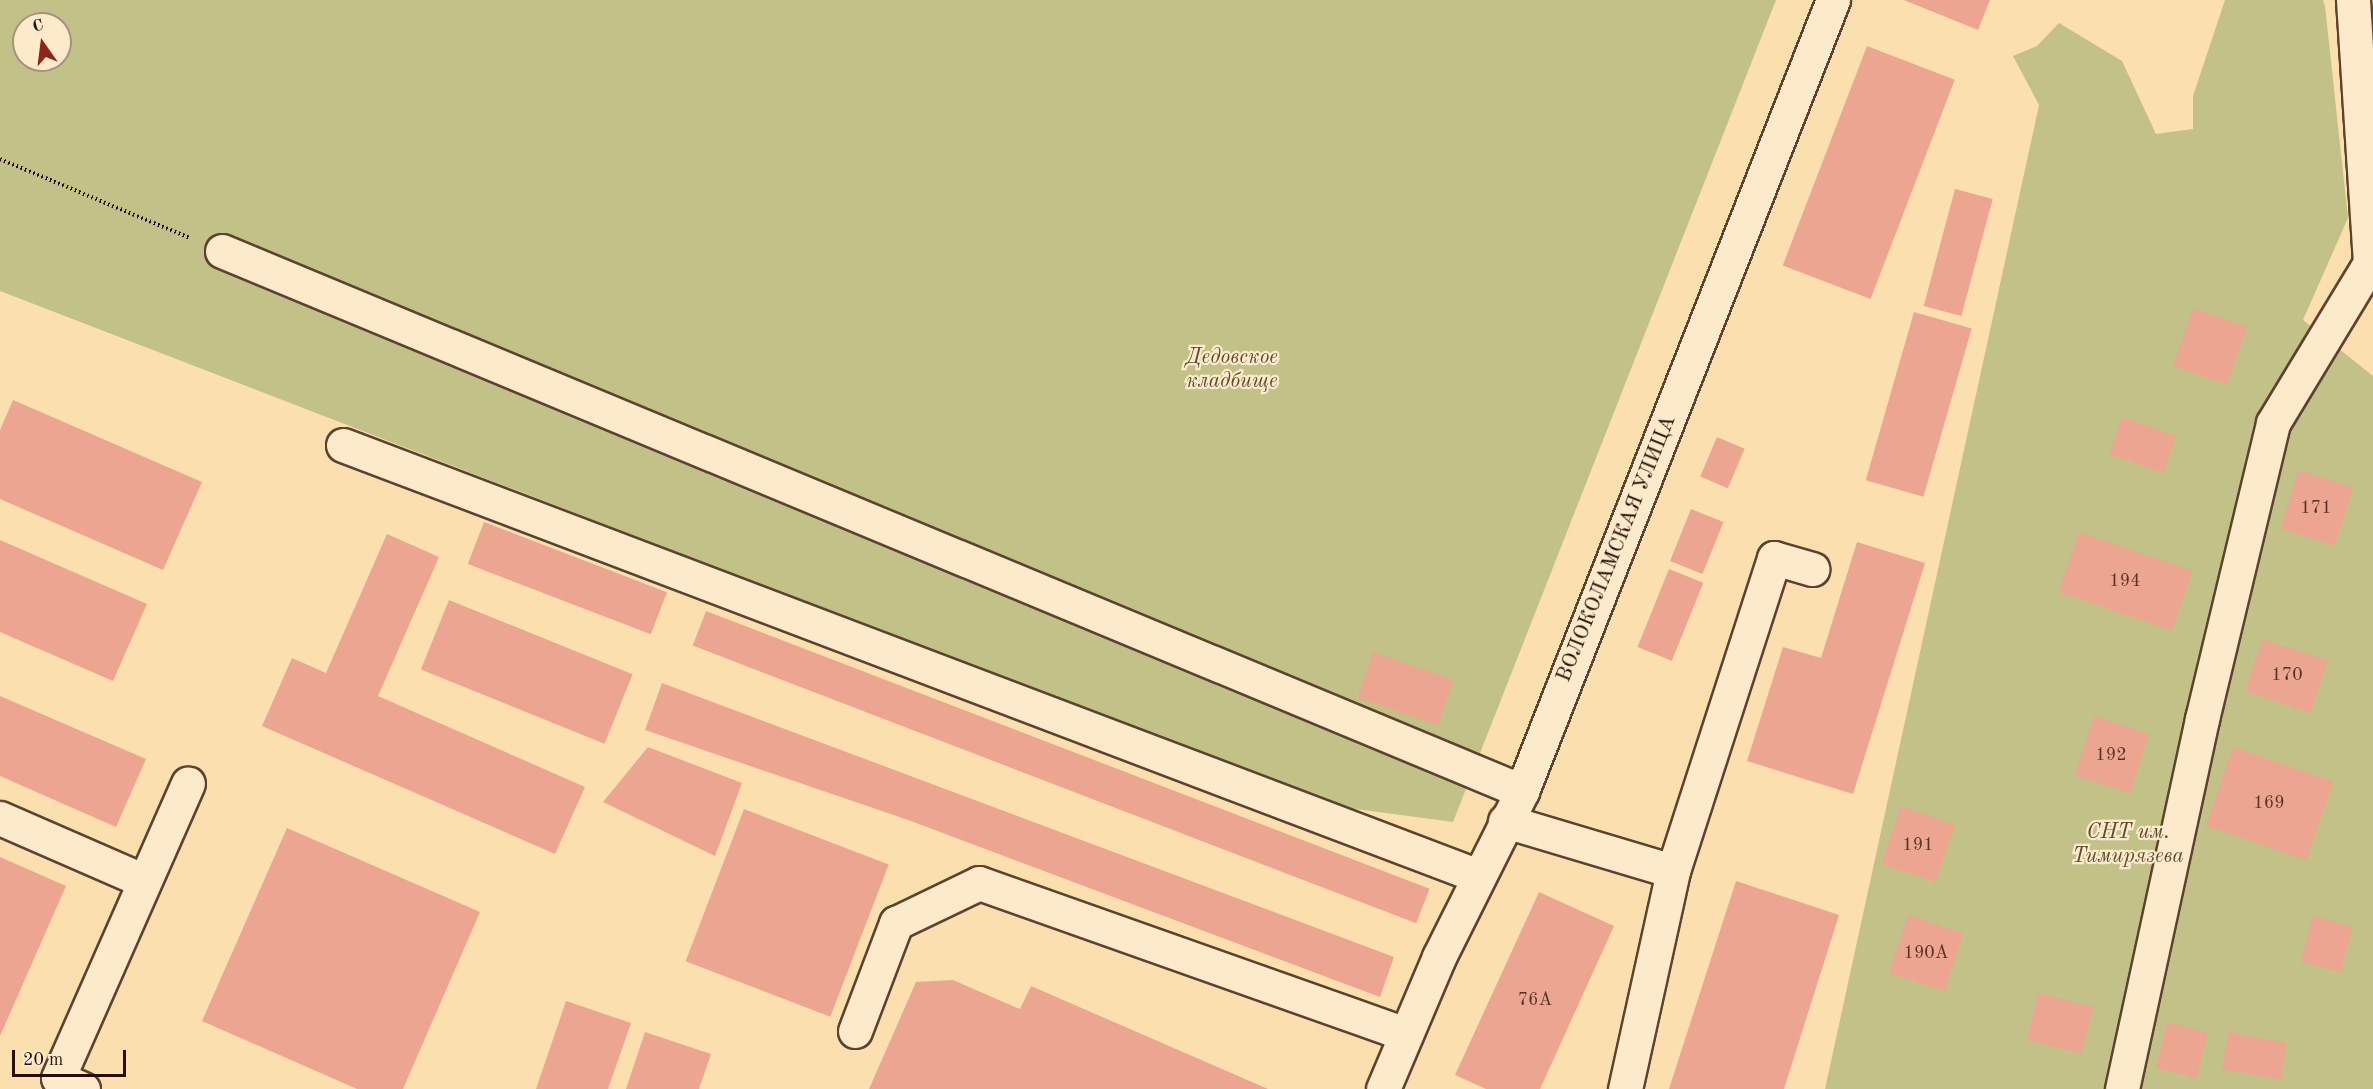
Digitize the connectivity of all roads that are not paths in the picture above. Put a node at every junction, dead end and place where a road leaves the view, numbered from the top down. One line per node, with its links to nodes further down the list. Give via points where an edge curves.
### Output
1 (1833, 0): 7 (street, ВОЛОКОЛАМСКАЯ УЛИЦА)
2 (2353, 0): 18 (street, via 2370,262 2273,423 2202,718)
3 (222, 251): 7 (street)
4 (343, 445): 11 (street)
5 (1812, 569): 10 (street, via 1774,558)
6 (188, 783): 12 (street)
7 (1522, 791): 9 (street, ВОЛОКОЛАМСКАЯ УЛИЦА)
8 (0, 818): 12 (street)
9 (1505, 821): 10 (street); 11 (street, ВОЛОКОЛАМСКАЯ УЛИЦА)
10 (1673, 871): 17 (street)
11 (1478, 876): 14 (street, ВОЛОКОЛАМСКАЯ УЛИЦА)
12 (144, 881): 15 (street, via 58,1078)
13 (855, 1031): 14 (street, via 896,923 979,884)
14 (1406, 1034): 16 (street, ВОЛОКОЛАМСКАЯ УЛИЦА)
15 (83, 1089)
16 (1383, 1089)
17 (1625, 1089)
18 (2122, 1089)

